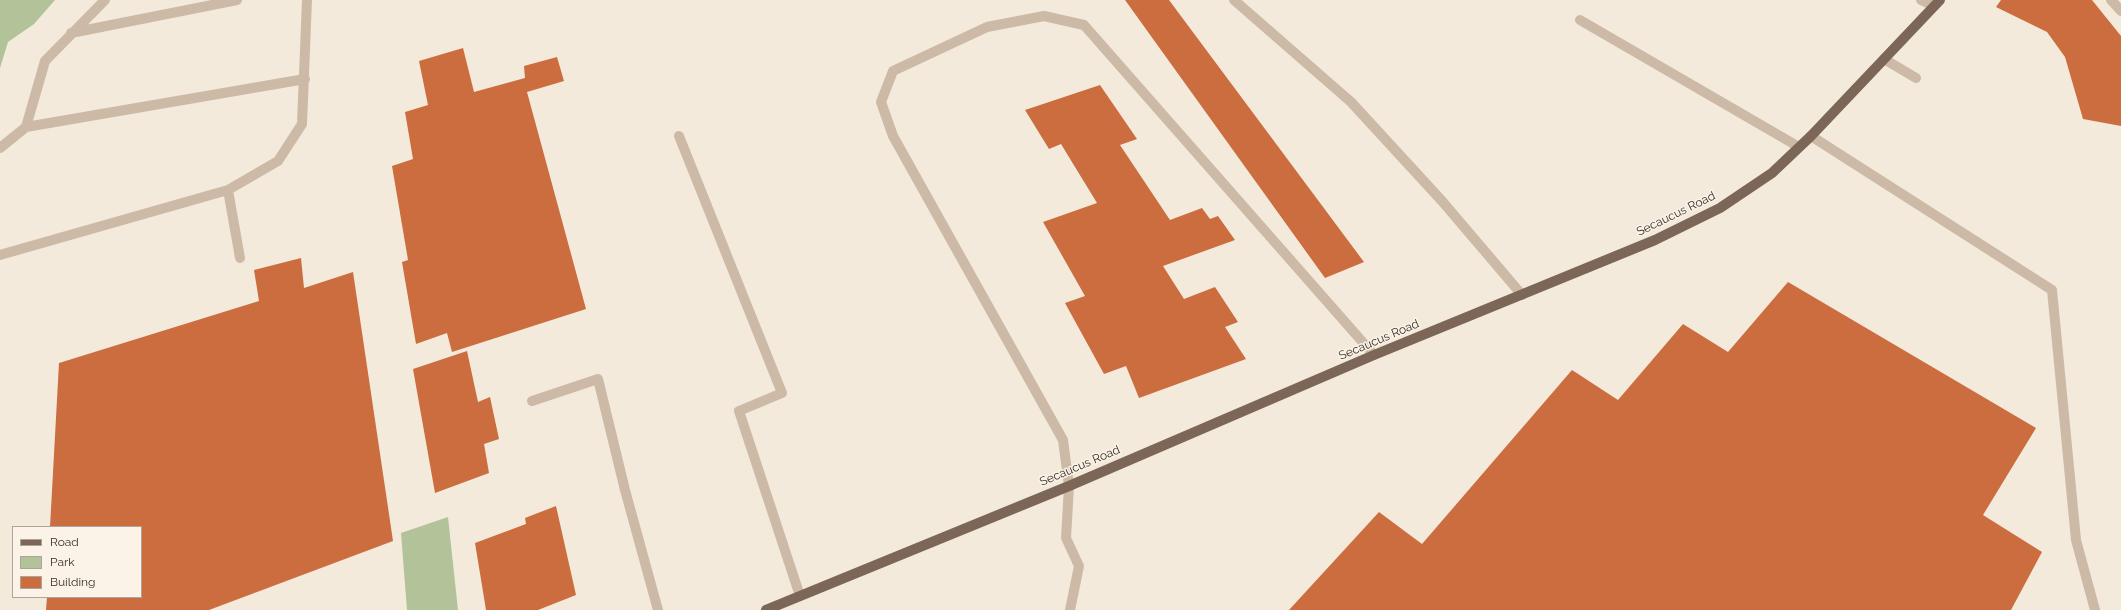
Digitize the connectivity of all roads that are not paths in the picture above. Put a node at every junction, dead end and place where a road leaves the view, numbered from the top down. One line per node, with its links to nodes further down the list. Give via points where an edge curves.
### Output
1 (105, 0): 10 (street)
2 (237, 0): 10 (street)
3 (307, 0): 13 (street)
4 (1234, 0): 22 (street, via 1351,102 1442,200)
5 (1921, 0): 7 (street)
6 (2111, 0): 8 (street)
7 (1937, 3): 11 (main road, Secaucus Road)
8 (2121, 11)
9 (1580, 20): 17 (street)
10 (71, 32): 14 (street, via 46,61)
11 (1884, 59): 12 (street); 16 (main road, Secaucus Road)
12 (1916, 78)
13 (305, 79): 14 (street); 19 (street, via 302,124 278,161)
14 (26, 127): 18 (street)
15 (679, 136): 26 (street, via 782,393 739,411)
16 (1811, 136): 17 (main road, Secaucus Road); 30 (street, via 2052,290 2076,540)
17 (1799, 147): 22 (main road, Secaucus Road, via 1772,172 1720,208 1655,240)
18 (0, 148)
19 (228, 190): 20 (street); 21 (street)
20 (0, 255)
21 (240, 258)
22 (1522, 295): 23 (main road, Secaucus Road)
23 (1374, 355): 25 (main road, Secaucus Road); 25 (street, via 1084,25 1044,16 987,27 893,71 881,102 893,136 1063,440)
24 (532, 401): 27 (street, via 598,379)
25 (1069, 486): 26 (main road, Secaucus Road); 29 (street, via 1066,538 1079,566)
26 (800, 596): 28 (main road, Secaucus Road)
27 (658, 610)
28 (766, 610)
29 (1070, 610)
30 (2095, 610)

